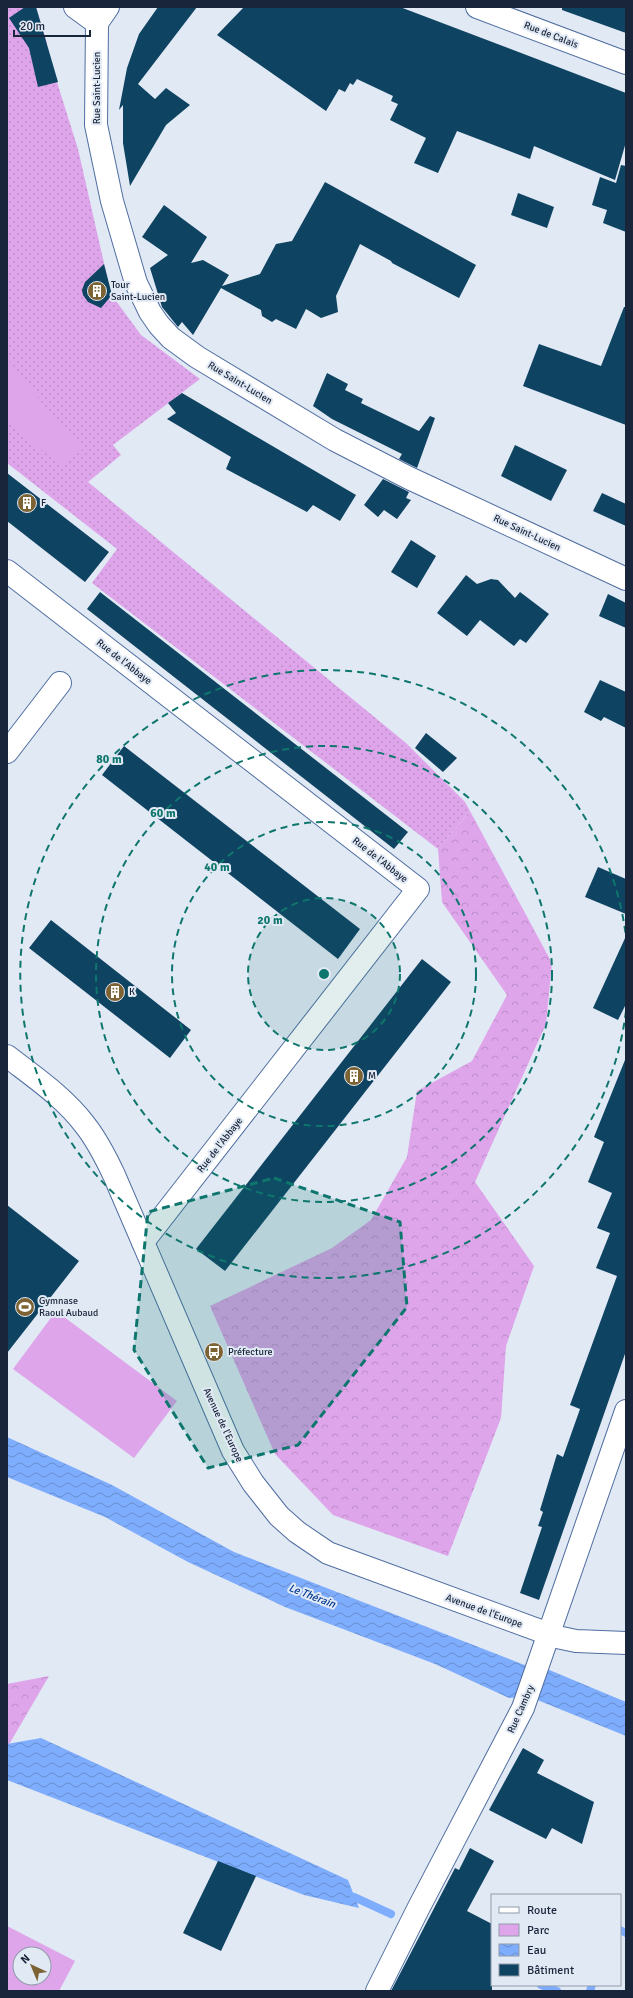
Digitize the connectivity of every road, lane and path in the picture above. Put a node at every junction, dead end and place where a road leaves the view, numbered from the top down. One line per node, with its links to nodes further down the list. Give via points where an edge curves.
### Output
1 (75, 7): 3 (street)
2 (477, 7): 4 (street, Rue de Calais)
3 (102, 15): 6 (street, Rue Saint-Lucien, via 96,124 104,168 141,298 172,338 197,357 262,397 366,457)
4 (626, 63)
5 (7, 571): 10 (street, Rue de l'Abbaye, via 418,889)
6 (626, 579)
7 (60, 683): 8 (street)
8 (7, 752)
9 (7, 1056): 10 (street, Avenue de l'Europe, via 62,1100 85,1125 114,1175)
10 (143, 1242): 12 (street, Avenue de l'Europe, via 233,1451 252,1483 279,1516 328,1553)
11 (626, 1411): 12 (street, Rue Cambry)
12 (550, 1635): 13 (street, Avenue de l'Europe, via 576,1641); 14 (street, Rue Cambry, via 523,1708)
13 (626, 1643)
14 (377, 1991)

